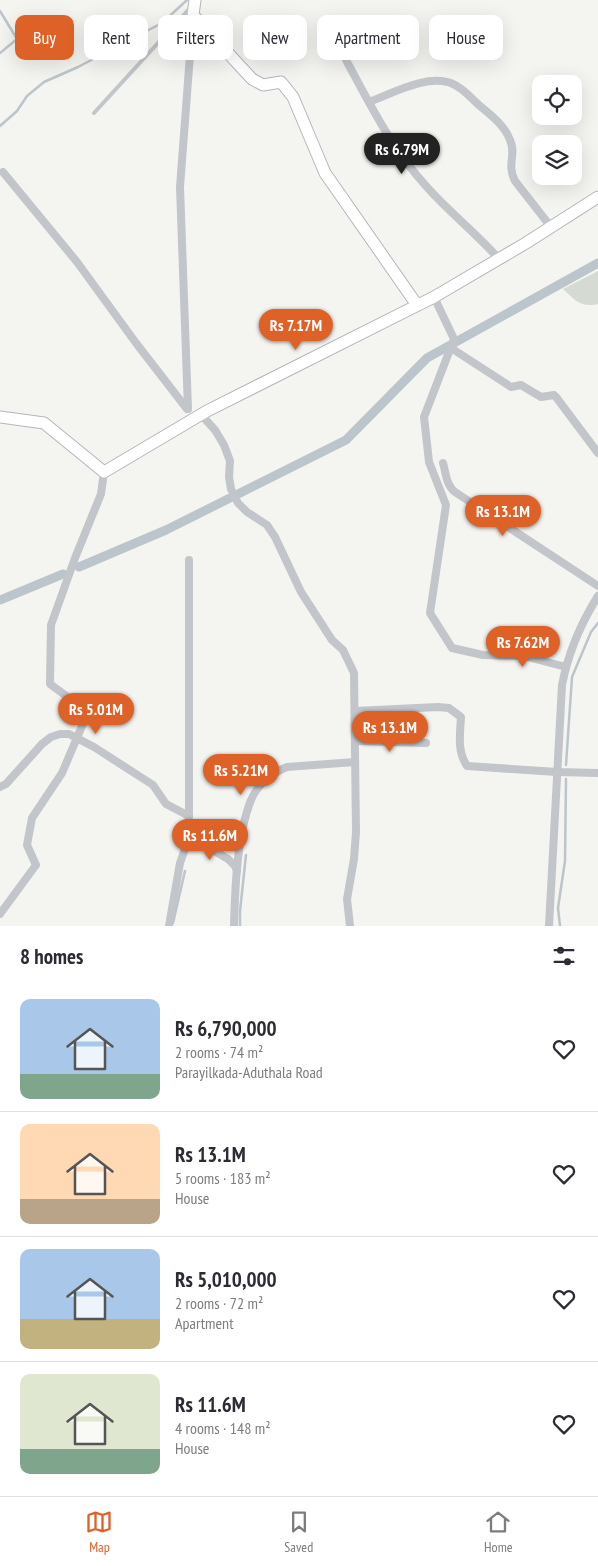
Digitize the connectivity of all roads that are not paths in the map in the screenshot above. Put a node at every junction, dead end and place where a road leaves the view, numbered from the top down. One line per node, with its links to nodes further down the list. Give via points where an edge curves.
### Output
1 (194, 6): 4 (lane); 10 (street, via 252,80 263,85 281,82 293,97 325,173); 12 (street, via 180,187)
2 (346, 60): 3 (street)
3 (369, 102): 7 (street, via 437,80 456,84 498,122 509,137 513,146 511,172 515,181); 8 (street, via 389,139 415,173)
4 (94, 113)
5 (2, 172): 12 (street, via 77,262 136,343)
6 (598, 197): 7 (street)
7 (551, 227): 8 (street)
8 (499, 259): 9 (street)
9 (434, 297): 10 (street); 11 (street, via 454,340)
10 (417, 305): 12 (street)
11 (451, 348): 14 (street, via 511,387 521,384 541,397 556,396); 20 (street, via 424,417 429,462 446,505 430,613 452,648 483,655 524,656)
12 (195, 414): 16 (street); 21 (street, via 205,419 224,445 230,461 232,493 238,503 267,525 301,592 332,640 344,650 354,673)
13 (0, 417): 16 (street, via 44,423)
14 (598, 453)
15 (443, 463): 18 (street, via 450,488 455,492)
16 (104, 472): 22 (street, via 101,494 51,625 50,684 88,712)
17 (189, 560): 29 (street)
18 (598, 586)
19 (598, 596): 20 (street)
20 (566, 667): 26 (street, via 560,704)
21 (355, 711): 23 (street); 26 (street, via 449,708 461,717 459,745 467,766)
22 (77, 737): 28 (street, via 68,734 51,737); 29 (street, via 153,785 166,804); 32 (street, via 62,773 32,818 27,845 36,865)
23 (355, 741): 24 (street); 25 (street)
24 (426, 743)
25 (355, 762): 31 (street, via 287,767 267,779 251,799); 35 (street, via 356,832 347,899)
26 (557, 772): 27 (street); 36 (street)
27 (598, 773)
28 (0, 787)
29 (188, 816): 30 (street)
30 (186, 846): 31 (street, via 201,843 228,859); 33 (street)
31 (237, 871): 34 (street)
32 (0, 914)
33 (169, 926)
34 (234, 926)
35 (350, 926)
36 (549, 926)

